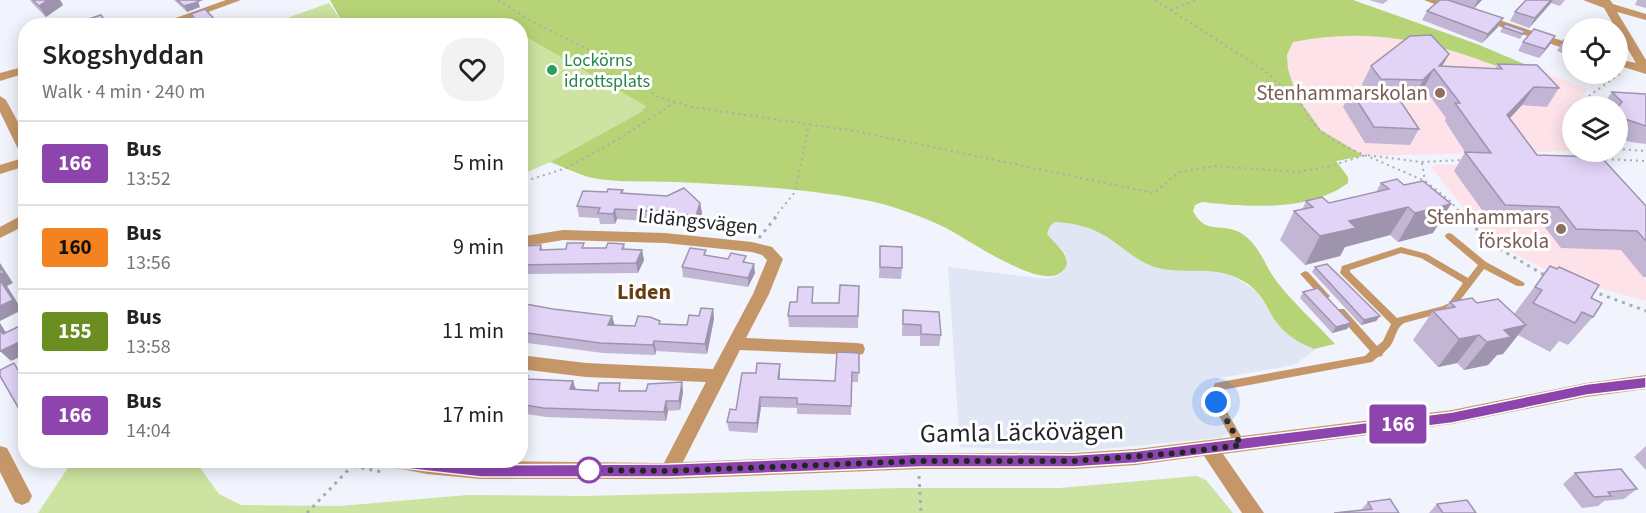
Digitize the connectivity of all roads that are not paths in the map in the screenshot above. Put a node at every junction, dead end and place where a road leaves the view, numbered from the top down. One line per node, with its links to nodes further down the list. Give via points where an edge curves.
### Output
1 (232, 0): 6 (street)
2 (1429, 0): 7 (street)
3 (1588, 0): 4 (street)
4 (1607, 3): 5 (street); 8 (street)
5 (1646, 17)
6 (181, 18)
7 (1562, 45)
8 (1642, 69)
9 (18, 71): 10 (street)
10 (0, 77)
11 (0, 100): 12 (street)
12 (18, 136)
13 (18, 164): 14 (street)
14 (0, 170)
15 (18, 223): 16 (street)
16 (0, 233)
17 (1449, 236): 19 (lane)
18 (528, 241): 24 (street, Lidängsvägen, via 563,235 654,238 767,251 775,259)
19 (1483, 264): 21 (lane); 22 (lane)
20 (1305, 274): 26 (lane)
21 (1468, 282): 23 (lane, via 1446,309); 23 (lane, via 1424,256 1401,250 1345,268 1345,273)
22 (1520, 284)
23 (1396, 323): 26 (lane)
24 (736, 345): 25 (street); 28 (street, Lidängsvägen)
25 (857, 349)
26 (1378, 352): 30 (lane, via 1368,359 1219,386 1214,396 1216,402)
27 (528, 363): 28 (street, via 586,370)
28 (720, 376): 34 (street, Lidängsvägen)
29 (1646, 382): 30 (street, Gamla Läckövägen, via 1452,417)
30 (1241, 445): 31 (street, Gamla Läckövägen)
31 (1210, 449): 34 (street, Gamla Läckövägen, via 1074,461 920,461); 36 (street)
32 (0, 453): 35 (street)
33 (457, 468): 34 (street, Gamla Läckövägen)
34 (669, 471)
35 (22, 496)
36 (1254, 513)

